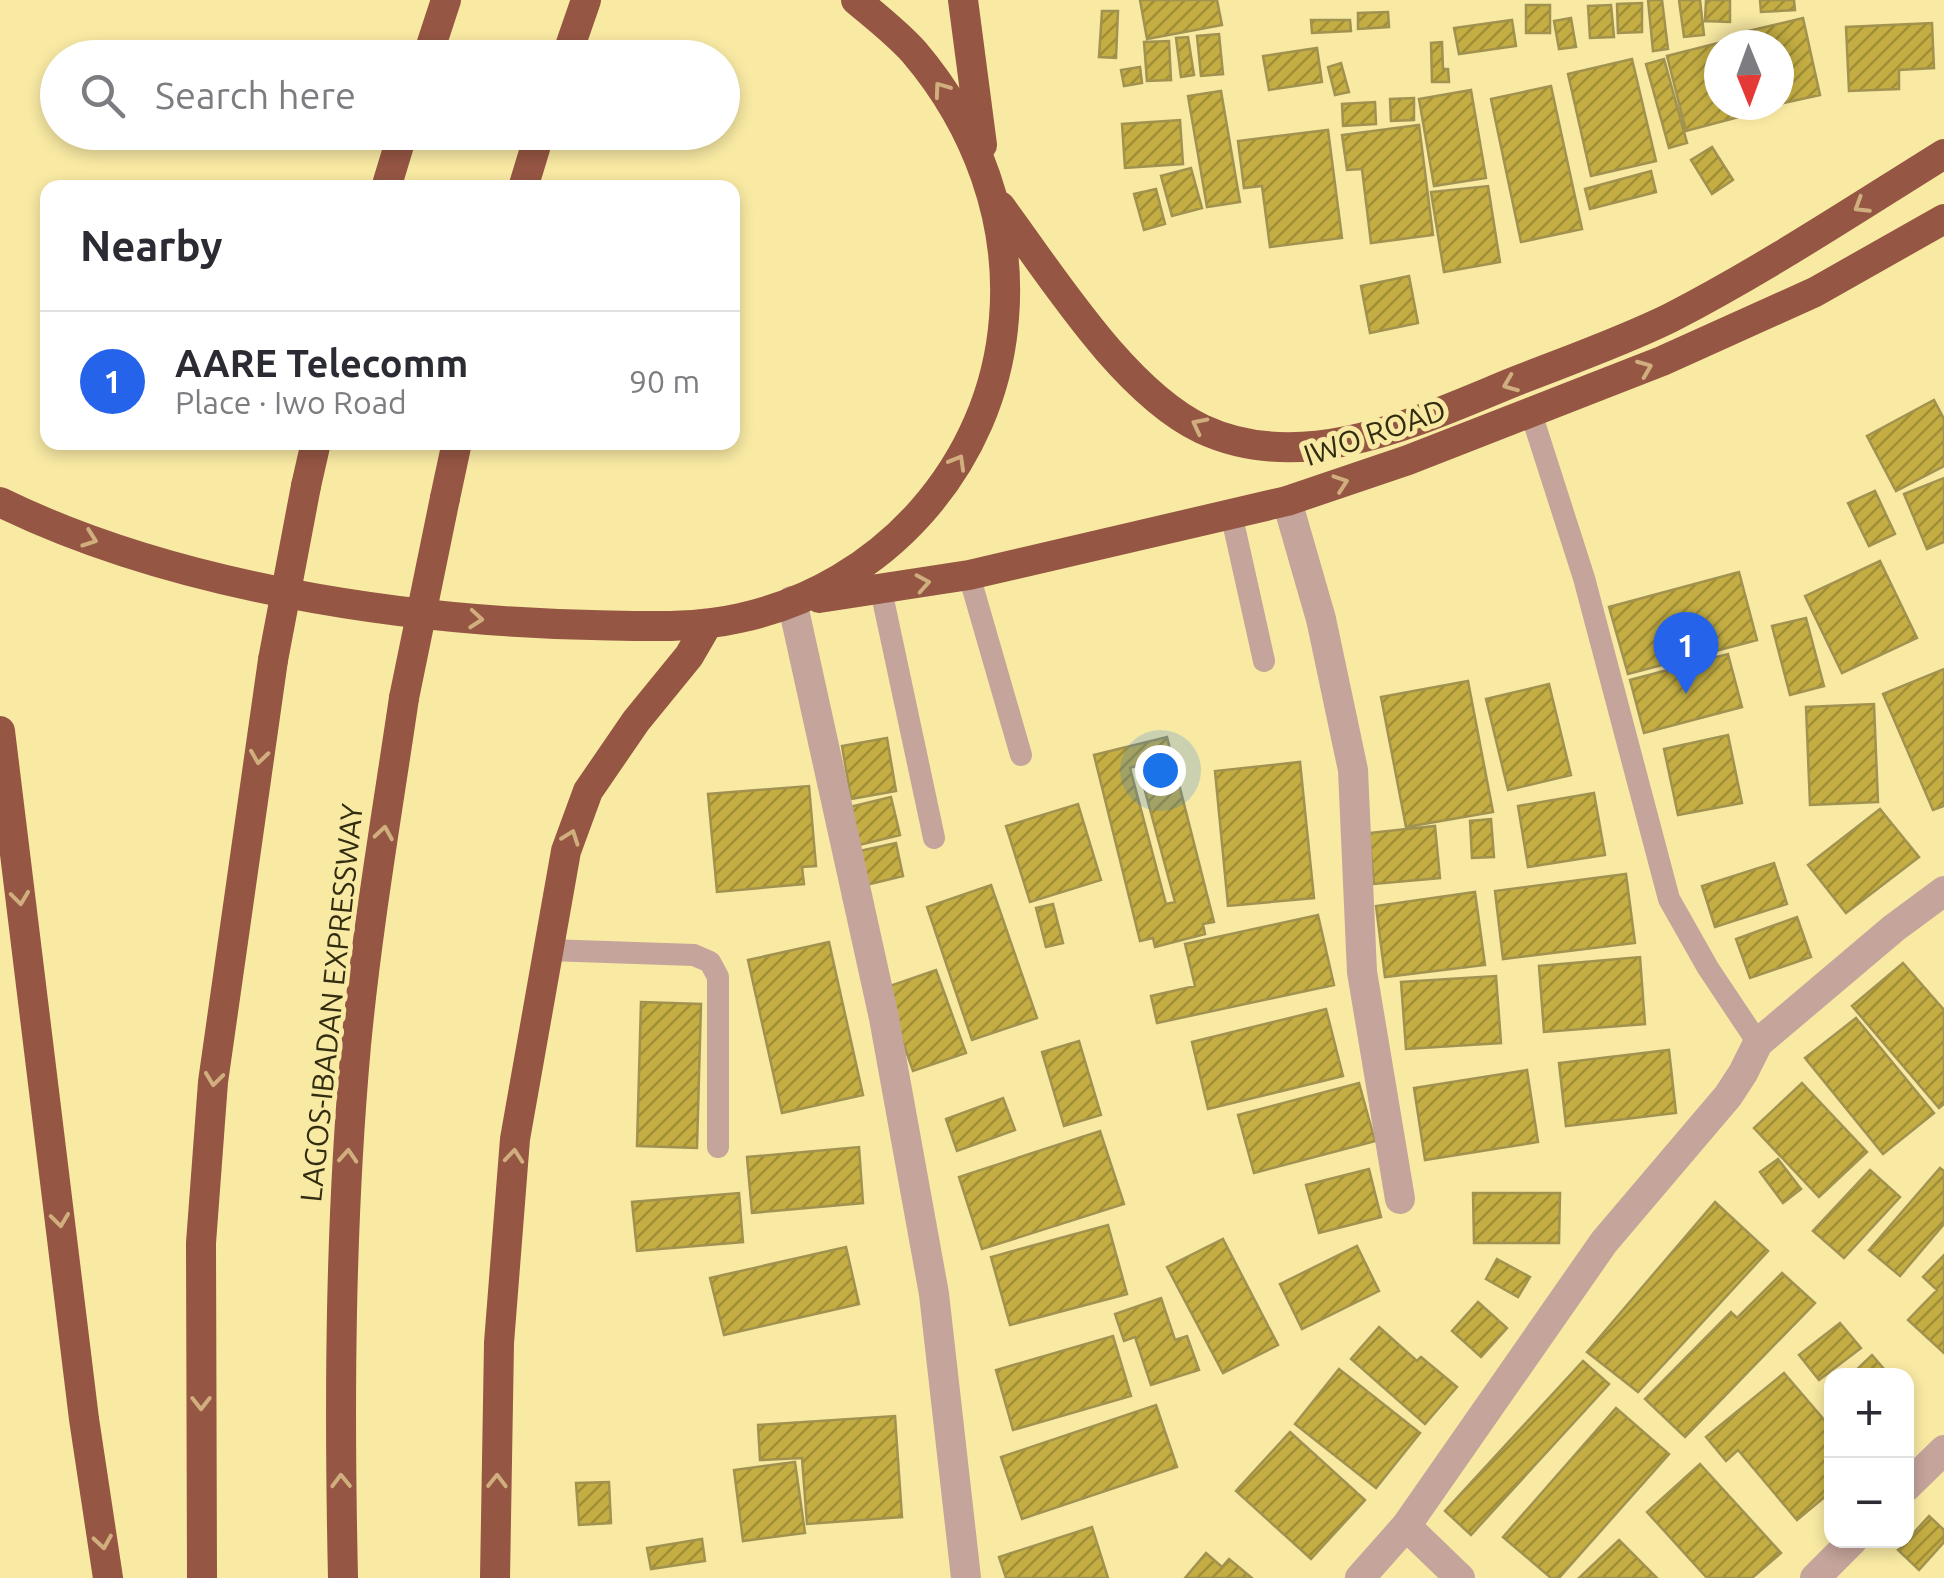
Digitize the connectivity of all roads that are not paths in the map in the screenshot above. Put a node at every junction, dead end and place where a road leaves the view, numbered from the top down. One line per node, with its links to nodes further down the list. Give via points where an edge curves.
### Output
1 (446, 0): 5 (highway)
2 (586, 0): 6 (highway)
3 (856, 0): 12 (highway, one-way to 3, via 955,109 912,50)
4 (963, 0): 12 (highway)
5 (433, 40)
6 (572, 40)
7 (398, 150): 10 (highway)
8 (535, 150): 11 (highway)
9 (1944, 154): 12 (highway, IWO ROAD, one-way to 12, via 1666,320 1400,427 1294,448 1203,429 1128,375)
10 (388, 180)
11 (525, 180)
12 (989, 184): 22 (highway, one-way to 12, via 875,555 939,494 963,455 1001,353 1003,246)
13 (1944, 219): 14 (highway, IWO ROAD, one-way to 13, via 1815,292)
14 (1531, 414): 17 (highway, IWO ROAD, one-way to 14); 30 (lane, via 1584,578 1669,899)
15 (314, 450): 38 (highway, one-way to 38, bridge, via 272,660 213,1082 200,1243)
16 (455, 450): 39 (highway, LAGOS-IBADAN EXPRESSWAY, one-way to 16, bridge, via 339,1391 356,1045 404,698)
17 (1287, 501): 19 (highway, IWO ROAD); 32 (street, via 1321,619 1352,770 1362,972)
18 (0, 502): 23 (highway, one-way to 23, via 124,551 330,602 542,624)
19 (1230, 514): 20 (highway, IWO ROAD); 24 (lane)
20 (969, 575): 21 (highway, IWO ROAD, one-way to 20); 26 (lane)
21 (881, 590): 22 (highway, IWO ROAD); 27 (lane)
22 (792, 602): 23 (highway); 41 (street, via 884,1018 934,1294)
23 (706, 624): 29 (highway, one-way to 23, via 566,851 588,791 690,656)
24 (1264, 660)
25 (0, 731): 37 (highway, one-way to 37)
26 (1021, 755)
27 (934, 838)
28 (1944, 891): 30 (street)
29 (548, 950): 31 (lane, via 694,955 710,962 718,977); 40 (highway, one-way to 29, via 499,1343 515,1139)
30 (1758, 1043): 35 (street, via 1728,1096 1604,1242)
31 (718, 1147)
32 (1400, 1200)
33 (1944, 1450): 34 (street)
34 (1914, 1480)
35 (1406, 1526): 42 (street); 43 (street)
36 (1845, 1548): 44 (street)
37 (108, 1578)
38 (202, 1578)
39 (343, 1578)
40 (495, 1578)
41 (966, 1578)
42 (1360, 1578)
43 (1460, 1578)
44 (1815, 1578)

